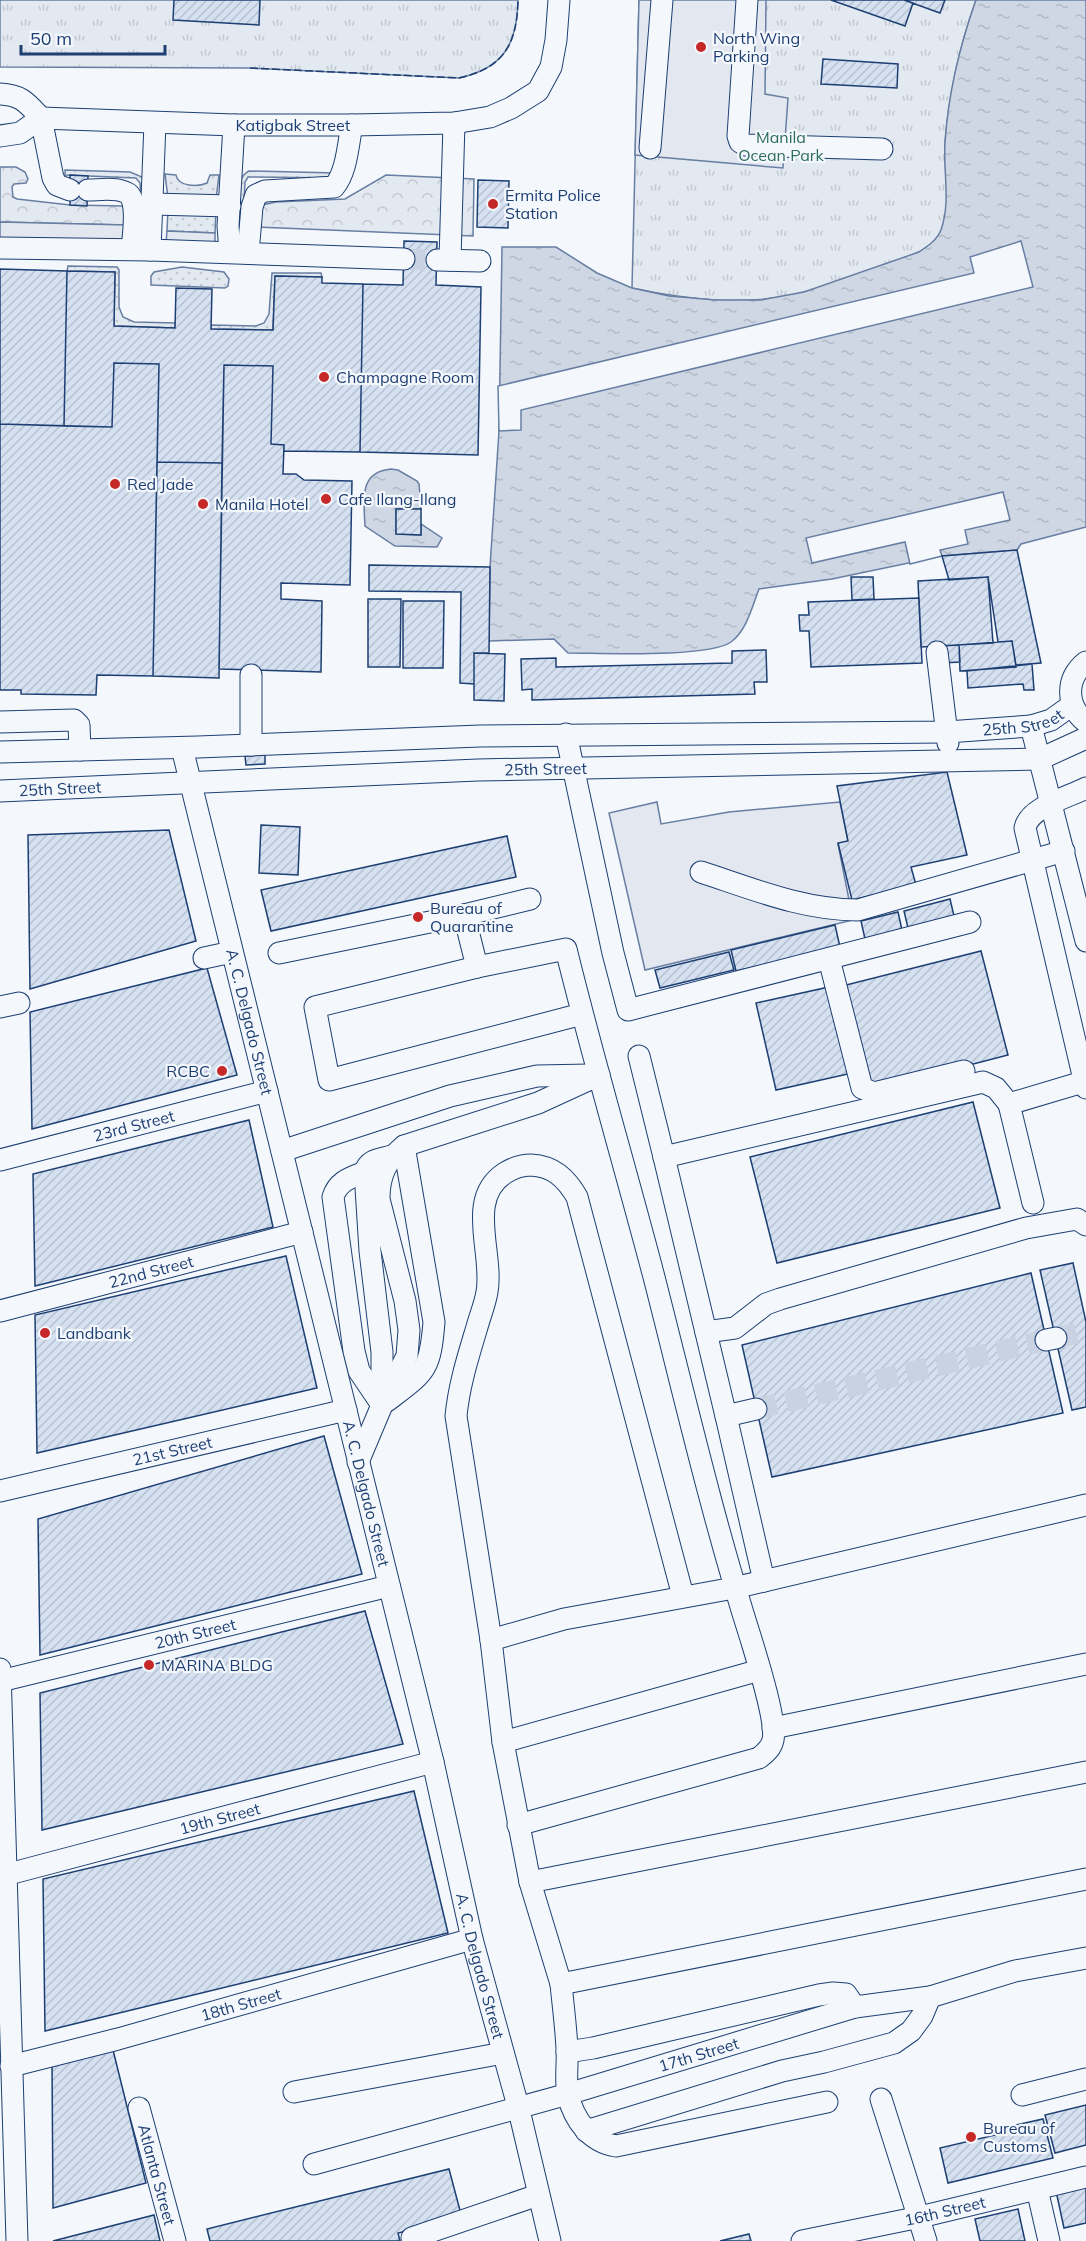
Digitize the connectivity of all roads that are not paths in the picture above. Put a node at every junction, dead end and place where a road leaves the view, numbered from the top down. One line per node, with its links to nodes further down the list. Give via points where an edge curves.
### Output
1 (559, 0): 7 (street, Katigbak Street, via 551,67 538,91 501,113)
2 (662, 0): 11 (street)
3 (747, 0): 12 (street, via 740,142)
4 (0, 94): 5 (street, via 25,100)
5 (41, 118): 6 (street, Katigbak Street); 10 (street, via 20,133); 16 (street, via 57,184 79,190 123,191 131,196)
6 (155, 123): 8 (street, Katigbak Street); 13 (street)
7 (454, 123): 9 (street, Katigbak Street); 19 (street, via 443,260)
8 (234, 125): 9 (street, Katigbak Street); 14 (street)
9 (352, 125): 17 (street, via 343,169 334,187 265,191 256,195)
10 (0, 136)
11 (650, 148)
12 (882, 149)
13 (153, 204): 14 (street); 16 (street)
14 (230, 206): 17 (street)
15 (0, 248): 16 (street)
16 (141, 249): 17 (street)
17 (239, 253): 18 (street)
18 (404, 259)
19 (480, 261)
20 (937, 652): 27 (street)
21 (1086, 662): 23 (street, 25th Street, via 1072,680)
22 (251, 675): 31 (street)
23 (1072, 705): 25 (street, 25th Street); 26 (street, 25th Street, via 1051,720)
24 (0, 722): 33 (street, via 74,720 79,725)
25 (1086, 722)
26 (1031, 726): 27 (street, 25th Street); 35 (street)
27 (947, 732): 28 (street, 25th Street); 36 (street)
28 (566, 734): 29 (street, 25th Street); 37 (street)
29 (441, 738): 31 (street, 25th Street); 38 (street)
30 (1086, 738): 35 (street, 25th Street)
31 (251, 746): 32 (street, 25th Street)
32 (182, 748): 33 (street, 25th Street); 39 (street, A. C. Delgado Street)
33 (80, 750): 34 (street, 25th Street)
34 (0, 752)
35 (1040, 759): 36 (street, 25th Street); 42 (street)
36 (950, 760): 37 (street, 25th Street)
37 (572, 767): 38 (street, 25th Street); 53 (street, via 628,1010)
38 (442, 771): 39 (street, 25th Street)
39 (191, 784): 41 (street, 25th Street); 50 (street, A. C. Delgado Street)
40 (1086, 788): 42 (street)
41 (0, 791)
42 (1052, 802): 43 (street); 44 (street, via 1026,822)
43 (1064, 851): 44 (street); 49 (street)
44 (1032, 860): 45 (street, via 858,910 810,907); 59 (street)
45 (701, 872)
46 (530, 899): 47 (street)
47 (464, 915): 51 (street); 54 (street)
48 (970, 922): 53 (street)
49 (1086, 941)
50 (232, 952): 52 (street); 60 (street, A. C. Delgado Street)
51 (279, 952)
52 (204, 958)
53 (829, 959): 57 (street, via 862,1088 874,1093)
54 (477, 967): 55 (street, via 566,949); 55 (street, via 315,1007 329,1080)
55 (582, 1014): 58 (street)
56 (639, 1056): 64 (street)
57 (964, 1071)
58 (599, 1075): 62 (street, via 537,1076 450,1096); 63 (street, via 538,1103); 81 (street)
59 (1086, 1084): 61 (street)
60 (267, 1091): 62 (street, A. C. Delgado Street); 65 (street, 23rd Street)
61 (1009, 1104): 64 (street, via 996,1088 983,1082); 67 (street)
62 (282, 1151): 69 (street, A. C. Delgado Street)
63 (398, 1151): 66 (street, via 371,1162); 72 (street, via 384,1168 379,1199 409,1329 407,1356); 72 (street, via 434,1322 433,1342 421,1375)
64 (664, 1157): 71 (street)
65 (0, 1160)
66 (365, 1172): 72 (street, via 382,1353); 72 (street, via 343,1180 333,1197 354,1351 359,1371)
67 (1033, 1203)
68 (1086, 1225): 71 (street, via 1077,1219 1026,1228 780,1299 766,1304 735,1328)
69 (302, 1232): 70 (street, 22nd Street); 74 (street, A. C. Delgado Street)
70 (0, 1311)
71 (706, 1332): 75 (street)
72 (382, 1406): 76 (street)
73 (756, 1409): 75 (street)
74 (346, 1410): 76 (street, A. C. Delgado Street); 77 (street, 21st Street)
75 (726, 1416): 79 (street)
76 (358, 1462): 80 (street, A. C. Delgado Street)
77 (0, 1491)
78 (1086, 1505): 79 (street)
79 (764, 1581): 81 (street)
80 (389, 1586): 87 (street, 20th Street); 90 (street, A. C. Delgado Street)
81 (734, 1588): 82 (street); 86 (street)
82 (683, 1596): 83 (street, via 564,1619); 83 (street, via 577,1197 556,1172 524,1165 498,1177 484,1201 488,1291 460,1388 456,1416)
83 (491, 1640): 89 (street)
84 (1086, 1664): 88 (street)
85 (0, 1669): 87 (street)
86 (760, 1670): 88 (street); 89 (street)
87 (0, 1681): 93 (street)
88 (773, 1728): 92 (street, via 770,1749 759,1758)
89 (503, 1742): 92 (street)
90 (433, 1762): 93 (street, 19th Street); 96 (street, A. C. Delgado Street)
91 (1086, 1772): 95 (street)
92 (518, 1825): 95 (street)
93 (5, 1875): 103 (street)
94 (1086, 1879): 98 (street)
95 (530, 1882): 98 (street)
96 (472, 1940): 102 (street, A. C. Delgado Street); 103 (street, 18th Street)
97 (1086, 1958): 99 (street, 17th Street, via 1015,1971)
98 (561, 1984): 101 (street)
99 (930, 1997): 100 (street, 17th Street); 112 (street, via 911,2031 894,2043 782,2071)
100 (855, 2007): 101 (street, via 846,1994 819,1995); 106 (street, 17th Street)
101 (567, 2052): 106 (street)
102 (503, 2053): 105 (street); 110 (street, A. C. Delgado Street)
103 (11, 2066): 119 (street)
104 (1086, 2079): 107 (street)
105 (294, 2092)
106 (568, 2094): 110 (street, 17th Street); 112 (street, via 577,2119)
107 (1022, 2095)
108 (881, 2099): 117 (street)
109 (827, 2102): 112 (street, via 616,2146 603,2144)
110 (518, 2106): 113 (street, 17th Street); 116 (street, A. C. Delgado Street)
111 (139, 2108): 120 (street, Atlanta Street)
112 (586, 2130)
113 (314, 2164)
114 (1086, 2177): 115 (street, 16th Street)
115 (1036, 2189): 117 (street, 16th Street); 124 (street)
116 (538, 2195): 118 (street); 121 (street, A. C. Delgado Street)
117 (920, 2217): 122 (street, 16th Street); 123 (street)
118 (412, 2238)
119 (16, 2241)
120 (175, 2241)
121 (550, 2241)
122 (802, 2241)
123 (926, 2241)
124 (1049, 2241)

